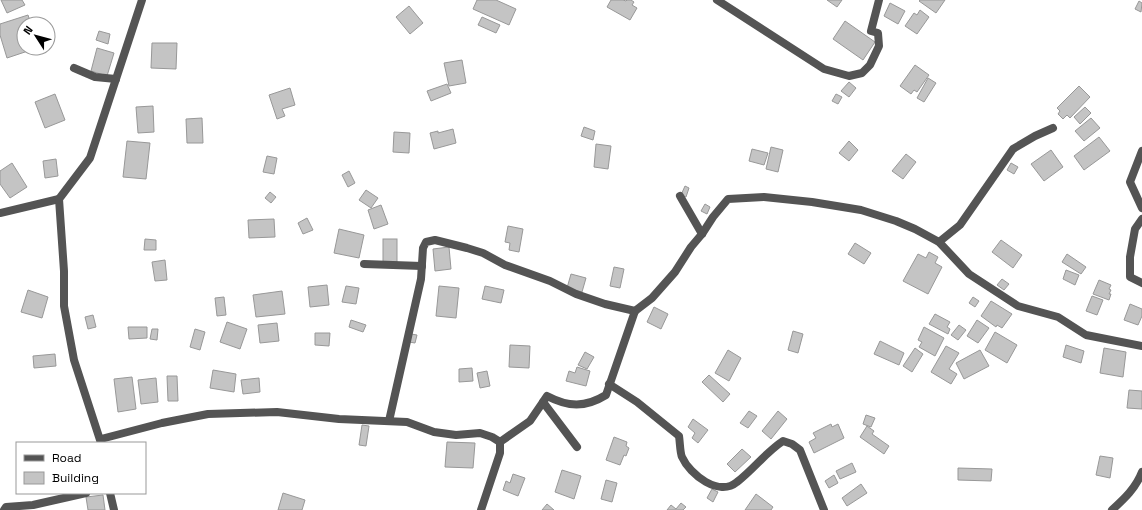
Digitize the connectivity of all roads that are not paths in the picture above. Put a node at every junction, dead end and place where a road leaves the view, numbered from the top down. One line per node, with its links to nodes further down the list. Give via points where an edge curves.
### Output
1 (142, 0): 5 (street)
2 (717, 0): 3 (street, via 824,69 849,76 862,73 870,65 879,46 878,33 872,31)
3 (879, 0)
4 (74, 68): 5 (street, via 95,77)
5 (116, 79): 9 (street, via 90,158)
6 (1053, 128): 14 (street, via 1013,149 960,225)
7 (1142, 151): 10 (street, via 1130,182)
8 (680, 196): 13 (street)
9 (59, 199): 11 (street); 23 (street, via 64,306 74,360)
10 (1141, 204)
11 (0, 213)
12 (1142, 219): 17 (street, via 1135,229 1130,258 1130,277)
13 (702, 234): 14 (street, via 728,199 764,197 861,210 915,229); 18 (street, via 652,298)
14 (939, 242): 19 (street, via 969,274 1018,306 1058,317 1086,335)
15 (364, 264): 16 (street)
16 (422, 266): 18 (street, via 426,242 435,240 450,243 483,253 505,265 550,281 576,294); 22 (street)
17 (1142, 283)
18 (635, 311): 20 (street)
19 (1142, 346)
20 (609, 384): 21 (street, via 606,394 586,403 560,403 547,396); 32 (street, via 637,402 678,436 682,457 691,469 709,484 723,488 736,483 783,441 792,444 800,450)
21 (543, 402): 24 (street, via 530,421); 25 (street)
22 (389, 420): 23 (street, via 339,419 277,412 208,414 162,423); 24 (street, via 407,422 434,432 456,435 480,434)
23 (101, 441)
24 (500, 442): 31 (street, via 500,453)
25 (577, 447)
26 (1142, 472): 33 (street, via 1127,497)
27 (82, 494): 29 (street, via 33,505 6,507)
28 (110, 494): 30 (street)
29 (4, 510)
30 (114, 510)
31 (481, 510)
32 (824, 510)
33 (1112, 510)

